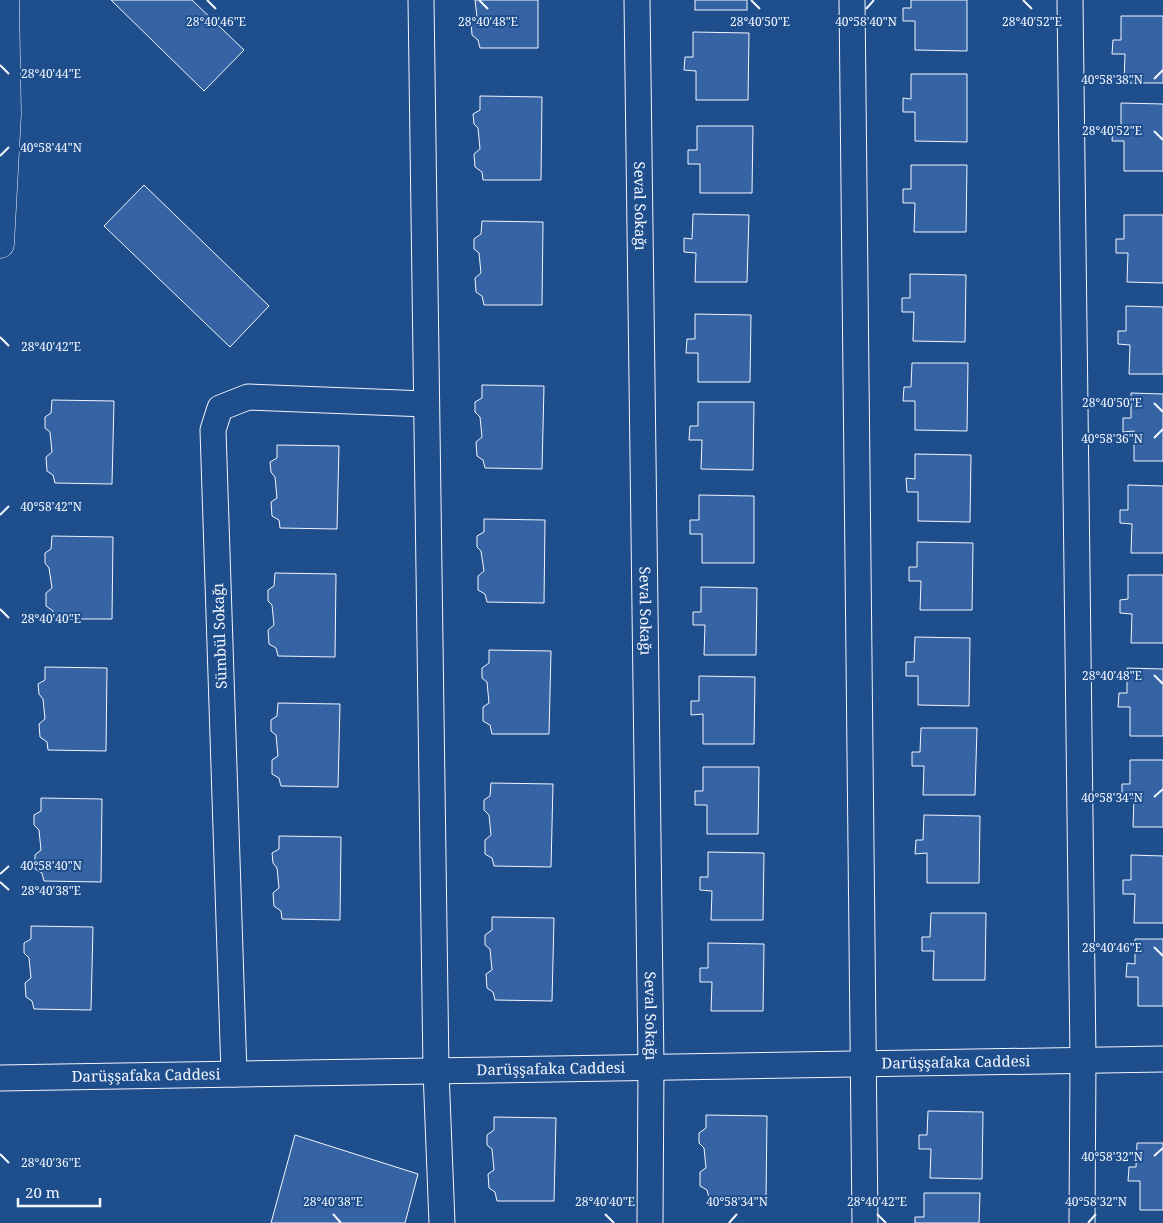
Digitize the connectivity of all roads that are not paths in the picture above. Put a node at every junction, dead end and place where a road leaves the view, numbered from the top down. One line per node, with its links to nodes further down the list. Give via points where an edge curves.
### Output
1 (421, 0): 7 (street)
2 (637, 0): 11 (street, Seval Sokağı)
3 (852, 0): 10 (street)
4 (1070, 0): 9 (street)
5 (4, 16): 6 (street, via 7,114)
6 (0, 244)
7 (426, 404): 12 (street); 13 (street, Sümbül Sokağı, via 248,397 220,408 213,430)
8 (1163, 1059): 9 (street, Darüşşafaka Caddesi)
9 (1083, 1060): 10 (street, Darüşşafaka Caddesi); 18 (street)
10 (862, 1064): 11 (street, Darüşşafaka Caddesi); 17 (street)
11 (651, 1067): 12 (street, Darüşşafaka Caddesi); 16 (street, Seval Sokağı)
12 (436, 1071): 13 (street, Darüşşafaka Caddesi); 15 (street)
13 (234, 1074): 14 (street, Darüşşafaka Caddesi)
14 (0, 1078)
15 (442, 1223)
16 (650, 1223)
17 (865, 1223)
18 (1082, 1223)

